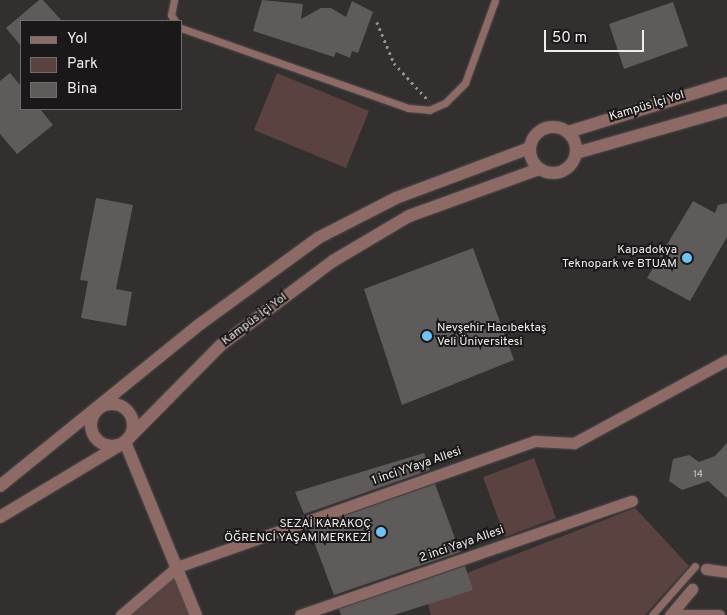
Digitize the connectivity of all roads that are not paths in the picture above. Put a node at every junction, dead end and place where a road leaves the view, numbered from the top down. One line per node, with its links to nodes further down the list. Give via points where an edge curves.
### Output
1 (174, 0): 3 (lane, via 171,15)
2 (495, 0): 4 (lane, via 465,83 435,108 408,108)
3 (174, 20)
4 (182, 28)
5 (727, 83): 7 (street, Kampüs İçi Yol)
6 (727, 110): 9 (street, Kampüs İçi Yol)
7 (568, 132): 8 (street, via 544,129 532,140); 9 (street)
8 (530, 148): 10 (street); 12 (street, via 396,198 318,238 196,327)
9 (576, 153): 10 (street, via 562,172)
10 (539, 169): 13 (street, Kampüs İçi Yol, via 409,216 332,261 221,345)
11 (727, 360): 17 (street, 1 inci YYaya Allesi, via 574,443 535,440)
12 (100, 407): 13 (street, via 112,403 129,412 133,424); 13 (street, via 90,423 94,437 105,445); 14 (street)
13 (125, 442): 16 (street, Kampüs İçi Yol); 17 (street)
14 (0, 486)
15 (632, 501): 24 (street, 2 inci Yaya Allesi)
16 (0, 516)
17 (176, 566): 22 (street, 1 inci YYaya Allesi); 23 (street)
18 (700, 567): 19 (street); 25 (lane)
19 (727, 572)
20 (692, 589): 21 (street)
21 (670, 614): 26 (street)
22 (121, 615)
23 (196, 615)
24 (300, 615)
25 (652, 615)
26 (719, 615)

